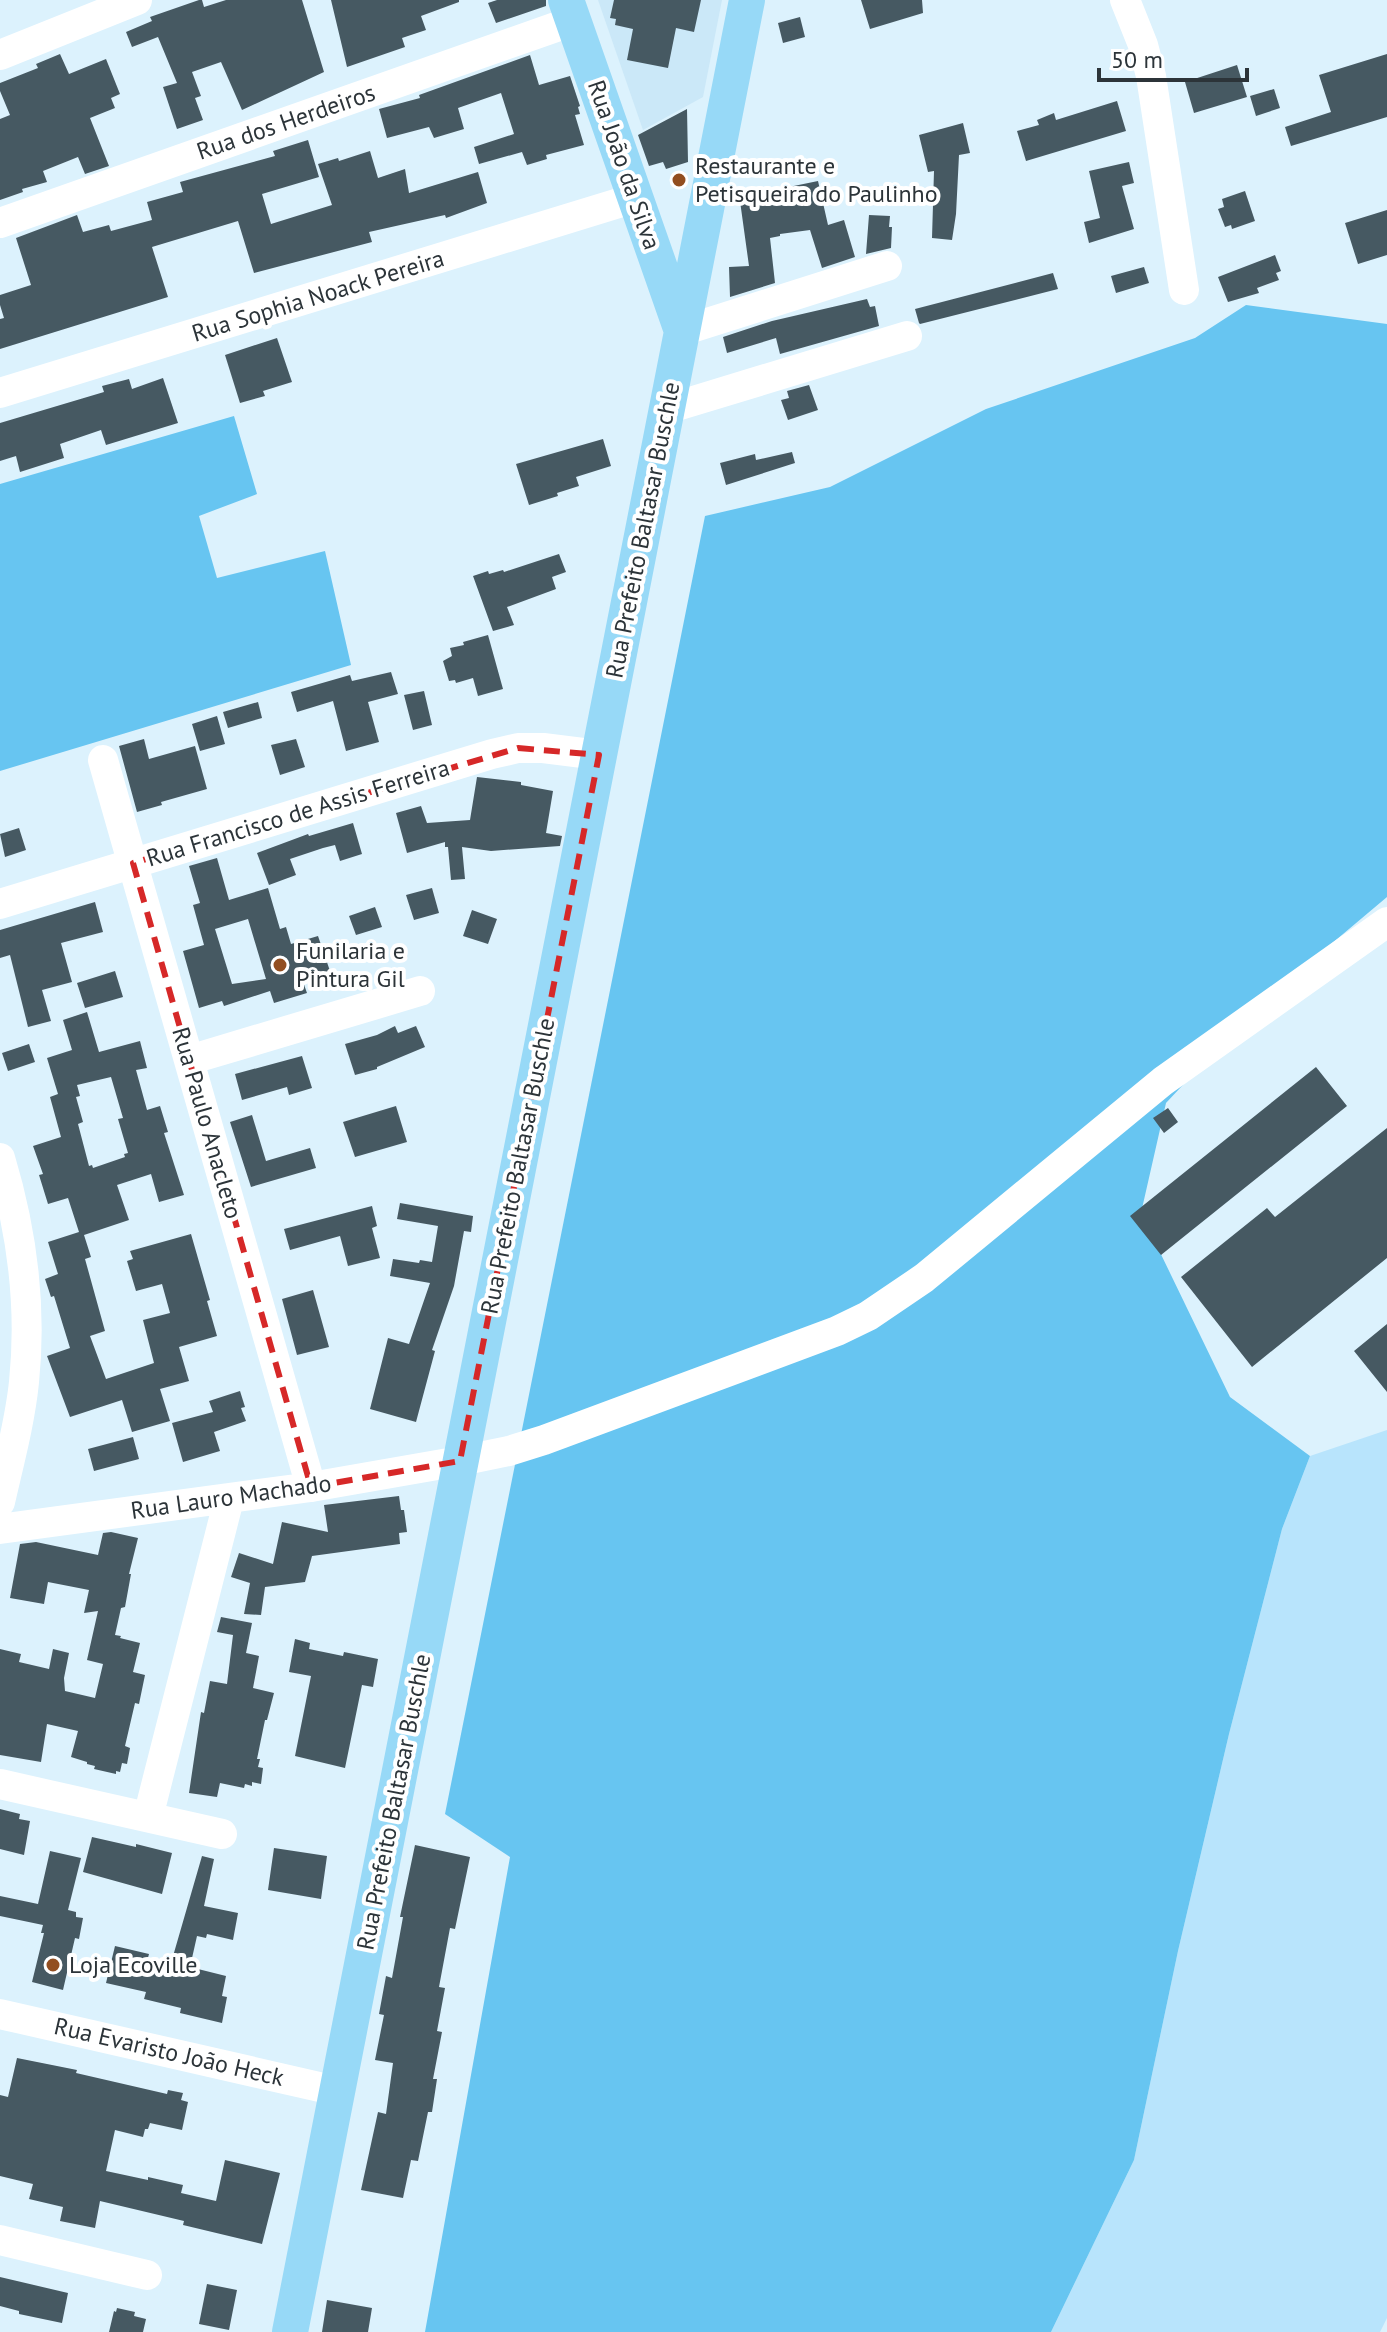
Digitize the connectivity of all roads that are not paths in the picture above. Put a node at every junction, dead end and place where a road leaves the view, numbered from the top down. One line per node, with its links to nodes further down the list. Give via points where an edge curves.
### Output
1 (137, 0): 5 (street)
2 (747, 0): 9 (main road, Rua Prefeito Baltasar Buschle)
3 (1125, 0): 11 (street, via 1151,76)
4 (569, 10): 6 (main road, Rua João da Silva); 7 (street, Rua dos Herdeiros)
5 (0, 55)
6 (635, 198): 8 (main road, Rua João da Silva); 14 (street, Rua Sophia Noack Pereira)
7 (0, 223)
8 (650, 241): 9 (main road, via 677,257); 12 (main road, Rua João da Silva)
9 (699, 246): 12 (main road, Rua Prefeito Baltasar Buschle)
10 (887, 266): 12 (street)
11 (1184, 290)
12 (682, 331): 15 (main road, Rua Prefeito Baltasar Buschle)
13 (907, 336): 15 (street)
14 (0, 393)
15 (667, 409): 16 (main road, Rua Prefeito Baltasar Buschle)
16 (599, 755): 18 (street, Rua Francisco de Assis Ferreira, via 518,748); 24 (main road, Rua Prefeito Baltasar Buschle)
17 (103, 760): 18 (street, Rua Paulo Anacleto)
18 (133, 863): 19 (street, Rua Francisco de Assis Ferreira); 22 (street, Rua Paulo Anacleto)
19 (0, 904)
20 (1387, 922): 24 (street, Rua Lauro Machado, via 1163,1081 924,1278 868,1316 544,1440)
21 (420, 991): 22 (street)
22 (189, 1060): 25 (street, Rua Paulo Anacleto)
23 (0, 1158): 27 (street, via 17,1221 27,1302 24,1382)
24 (460, 1461): 25 (street, Rua Lauro Machado); 33 (main road, Rua Prefeito Baltasar Buschle)
25 (311, 1487): 26 (street, Rua Lauro Machado)
26 (229, 1499): 28 (street, Rua Lauro Machado); 30 (street)
27 (0, 1502)
28 (0, 1529)
29 (0, 1784): 30 (street)
30 (148, 1817): 31 (street)
31 (222, 1834)
32 (0, 2014): 33 (street, Rua Evaristo João Heck)
33 (337, 2091): 36 (main road, Rua Prefeito Baltasar Buschle)
34 (0, 2240): 35 (street)
35 (147, 2275)
36 (290, 2332)

